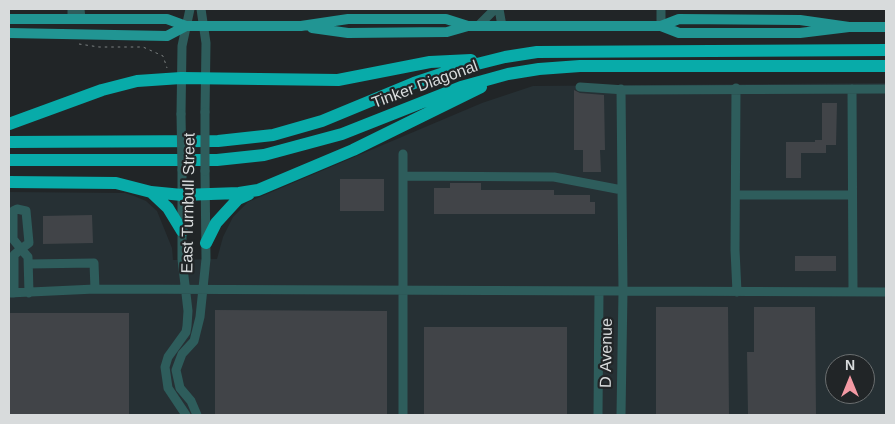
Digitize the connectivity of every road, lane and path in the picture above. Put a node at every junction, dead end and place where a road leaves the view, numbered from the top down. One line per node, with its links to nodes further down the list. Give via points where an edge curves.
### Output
1 (190, 9): 9 (street, East Turnbull Street)
2 (202, 9): 10 (street, East Turnbull Street)
3 (497, 9): 11 (street); 12 (street)
4 (584, 9): 5 (path)
5 (617, 9)
6 (661, 9): 13 (street)
7 (76, 14): 8 (main road); 9 (main road, via 167,19)
8 (9, 19)
9 (186, 26): 10 (main road); 15 (main road, via 167,36); 22 (street, East Turnbull Street)
10 (204, 26): 11 (main road, via 301,26 348,33 447,32); 23 (street, East Turnbull Street)
11 (473, 26): 12 (main road)
12 (502, 26): 13 (main road)
13 (661, 26): 14 (main road, via 679,33 800,33 849,27)
14 (886, 27)
15 (9, 33)
16 (76, 44): 20 (path, via 143,47 163,56)
17 (886, 50): 18 (highway, Tinker Diagonal, via 580,50)
18 (506, 57): 23 (highway, via 430,62 338,80); 30 (highway, Tinker Diagonal, via 430,78 322,121 273,134 218,140)
19 (886, 66): 21 (highway, Tinker Diagonal, via 580,66)
20 (167, 68)
21 (508, 74): 32 (highway, Tinker Diagonal, via 436,95 342,134 264,155 217,160); 35 (highway, via 352,150)
22 (181, 78): 23 (highway); 29 (highway, via 120,84); 38 (street, East Turnbull Street, bridge)
23 (206, 78): 39 (street, East Turnbull Street, bridge)
24 (580, 87): 26 (street)
25 (736, 88): 26 (street); 27 (street); 40 (street)
26 (621, 89): 36 (street, D Avenue)
27 (852, 89): 28 (street); 41 (street)
28 (886, 89)
29 (9, 124)
30 (9, 142)
31 (403, 154): 33 (street)
32 (9, 160)
33 (403, 176): 36 (street, via 554,177); 49 (street)
34 (9, 182): 37 (highway, via 116,183)
35 (258, 190): 39 (highway); 43 (highway, via 232,205 216,223)
36 (622, 190): 51 (street, D Avenue)
37 (151, 192): 38 (highway); 42 (highway, via 168,208)
38 (182, 195): 39 (highway); 42 (street, East Turnbull Street)
39 (206, 195): 43 (street, East Turnbull Street)
40 (736, 195): 41 (street); 52 (street)
41 (852, 195): 53 (street)
42 (182, 231): 47 (street, East Turnbull Street)
43 (206, 243): 48 (street, East Turnbull Street)
44 (29, 264): 45 (street, via 28,257 21,250 14,255); 46 (street, via 94,263); 56 (street)
45 (11, 265): 55 (street)
46 (95, 289): 47 (street); 56 (street)
47 (186, 290): 48 (street); 57 (street, East Turnbull Street, via 186,332 168,357 165,367 168,388)
48 (201, 290): 49 (street); 58 (street, East Turnbull Street, via 200,316 194,341 182,354 176,370 180,388)
49 (402, 290): 50 (street); 59 (street)
50 (599, 291): 51 (street); 60 (street)
51 (623, 291): 52 (street); 61 (street, D Avenue)
52 (738, 292): 53 (street)
53 (853, 292): 54 (street)
54 (886, 292)
55 (11, 293): 56 (street)
56 (29, 294)
57 (186, 415)
58 (197, 415)
59 (403, 415)
60 (598, 415)
61 (621, 415)

